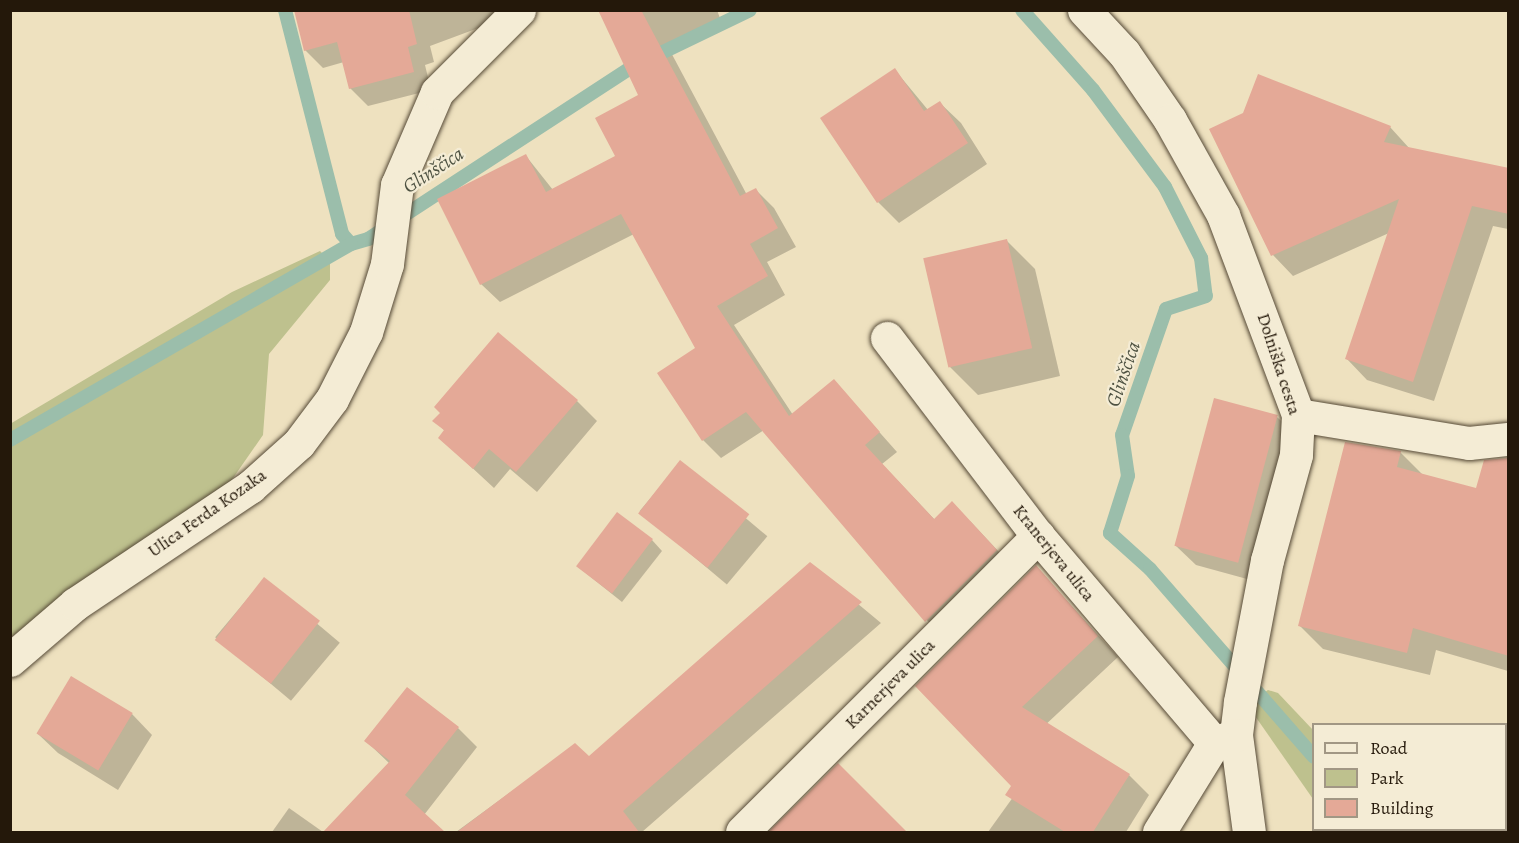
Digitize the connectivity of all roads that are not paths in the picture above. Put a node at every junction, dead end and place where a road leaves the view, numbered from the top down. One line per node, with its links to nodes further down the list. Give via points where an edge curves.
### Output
1 (519, 10): 7 (street, Ulica Ferda Kozaka, via 437,92 397,185 387,264 366,332 332,399 298,443 250,487 75,604)
2 (1084, 10): 4 (street, Dolniška cesta, via 1124,53 1170,120 1223,215)
3 (886, 338): 6 (street, Kranerjeva ulica)
4 (1298, 415): 5 (street, via 1469,444); 8 (street, Dolniška cesta, via 1296,455 1249,648 1240,702)
5 (1509, 439)
6 (1038, 536): 8 (street, Kranerjeva ulica); 9 (street, Karnerjeva ulica)
7 (10, 660)
8 (1225, 739): 10 (street); 11 (street, Dolniška cesta)
9 (742, 832)
10 (1159, 832)
11 (1249, 832)

